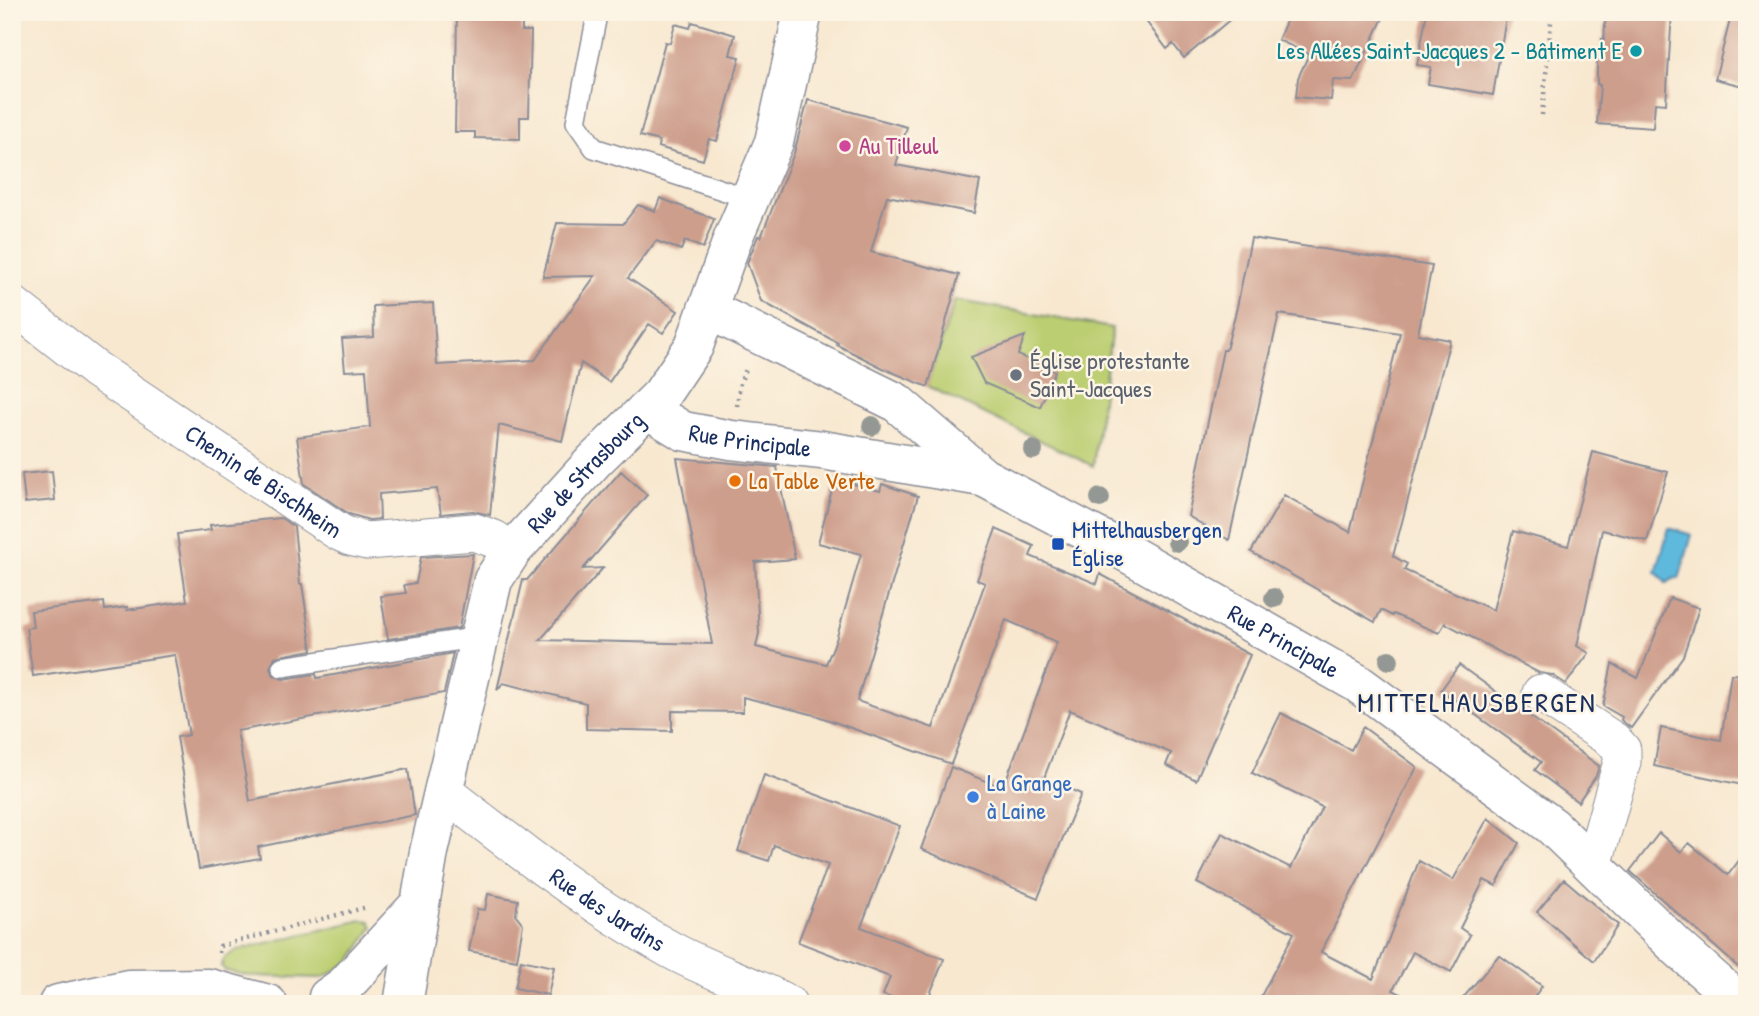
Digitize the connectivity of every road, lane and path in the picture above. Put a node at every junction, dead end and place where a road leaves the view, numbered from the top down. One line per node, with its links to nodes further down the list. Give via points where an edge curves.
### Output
1 (805, 12): 5 (street, Rue de Strasbourg, via 774,142)
2 (1552, 12): 4 (path)
3 (597, 15): 5 (lane, via 576,122 594,148)
4 (1542, 115)
5 (750, 199): 7 (street, Rue de Strasbourg)
6 (12, 304): 8 (street, Chemin de Bischheim)
7 (707, 309): 9 (street, Rue Principale); 10 (street, Rue de Strasbourg, via 694,346)
8 (27, 330): 13 (street, Chemin de Bischheim, via 95,369 339,532 367,541 474,532)
9 (762, 335): 11 (path, via 740,383); 12 (street, Rue Principale, via 895,402)
10 (647, 409): 11 (street, Rue Principale, via 683,431); 13 (street, Rue de Strasbourg)
11 (731, 440): 12 (street, Rue Principale)
12 (983, 477): 18 (street, Rue Principale, via 1357,683 1552,826)
13 (512, 551): 14 (street, Rue de Strasbourg, via 493,580)
14 (480, 637): 15 (lane); 17 (street, Rue de Strasbourg)
15 (282, 667)
16 (1541, 693): 18 (street, via 1622,750)
17 (443, 791): 20 (street, Rue de Strasbourg); 27 (street, Rue des Jardins, via 540,865 630,925 686,958)
18 (1593, 866): 28 (street, Rue Principale)
19 (377, 904): 21 (path, via 220,946)
20 (419, 905): 22 (street, via 345,985); 26 (street, Rue de Strasbourg)
21 (218, 955)
22 (341, 1000): 25 (street, via 311,997)
23 (58, 1004): 24 (street, via 128,989 209,988)
24 (268, 1004)
25 (288, 1004)
26 (403, 1004)
27 (788, 1004)
28 (1741, 1004)

